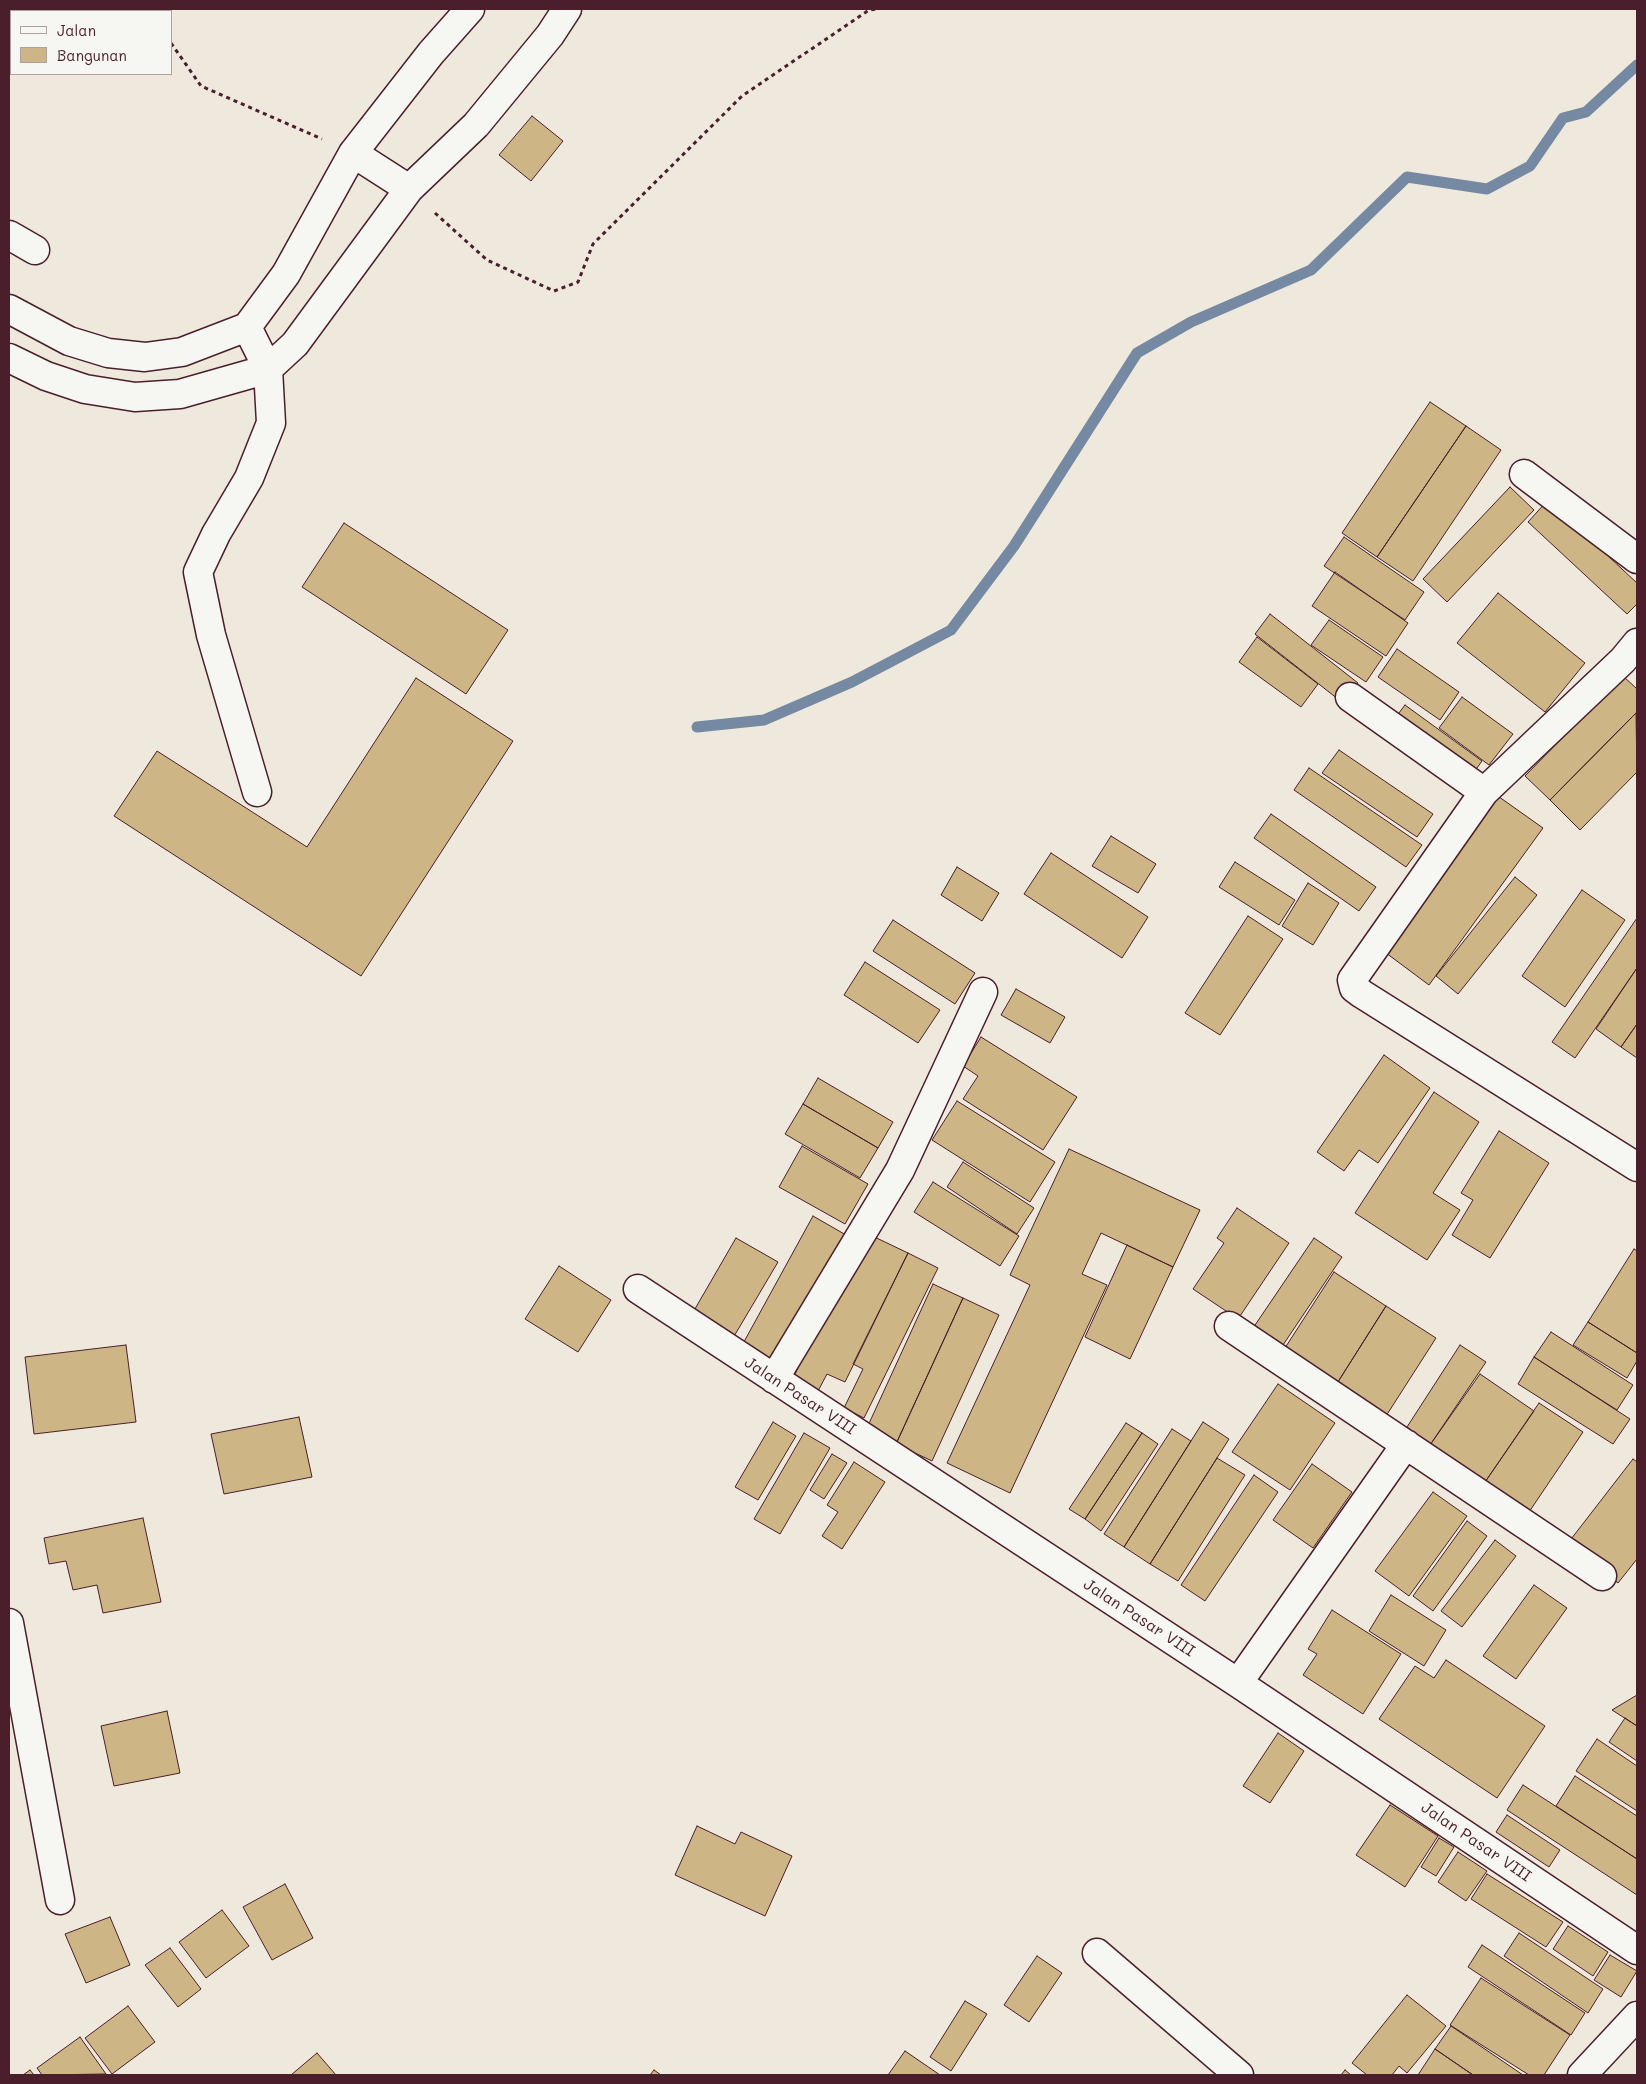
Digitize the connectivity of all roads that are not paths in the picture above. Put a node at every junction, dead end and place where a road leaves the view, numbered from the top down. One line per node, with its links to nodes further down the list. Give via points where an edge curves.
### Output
1 (470, 9): 3 (street, via 431,53)
2 (567, 9): 4 (street, via 550,35 476,125)
3 (353, 153): 4 (street); 8 (street, via 286,274)
4 (408, 189): 10 (street, via 295,344)
5 (9, 235): 6 (street)
6 (35, 250)
7 (9, 309): 8 (street, via 69,341 108,353 145,357 182,352)
8 (247, 327): 10 (street)
9 (9, 358): 10 (street, via 46,376 85,388 136,397 180,394)
10 (268, 370): 15 (street, via 271,423 250,478 216,534 198,572 211,635)
11 (1524, 474): 12 (street)
12 (1637, 559)
13 (1633, 657): 16 (street)
14 (1350, 697): 16 (street)
15 (257, 792)
16 (1484, 792): 18 (street, via 1352,980 1354,988)
17 (984, 992): 21 (street, via 900,1170)
18 (1637, 1166)
19 (638, 1290): 21 (street, Jalan Pasar VIII)
20 (1229, 1326): 22 (street)
21 (774, 1379): 25 (street, Jalan Pasar VIII)
22 (1406, 1444): 23 (street); 25 (street)
23 (1602, 1576)
24 (9, 1623): 26 (street)
25 (1238, 1683): 27 (street, Jalan Pasar VIII)
26 (60, 1900)
27 (1637, 1950)
28 (1097, 1953): 30 (street)
29 (1637, 2016): 31 (street)
30 (1240, 2075)
31 (1582, 2075)

